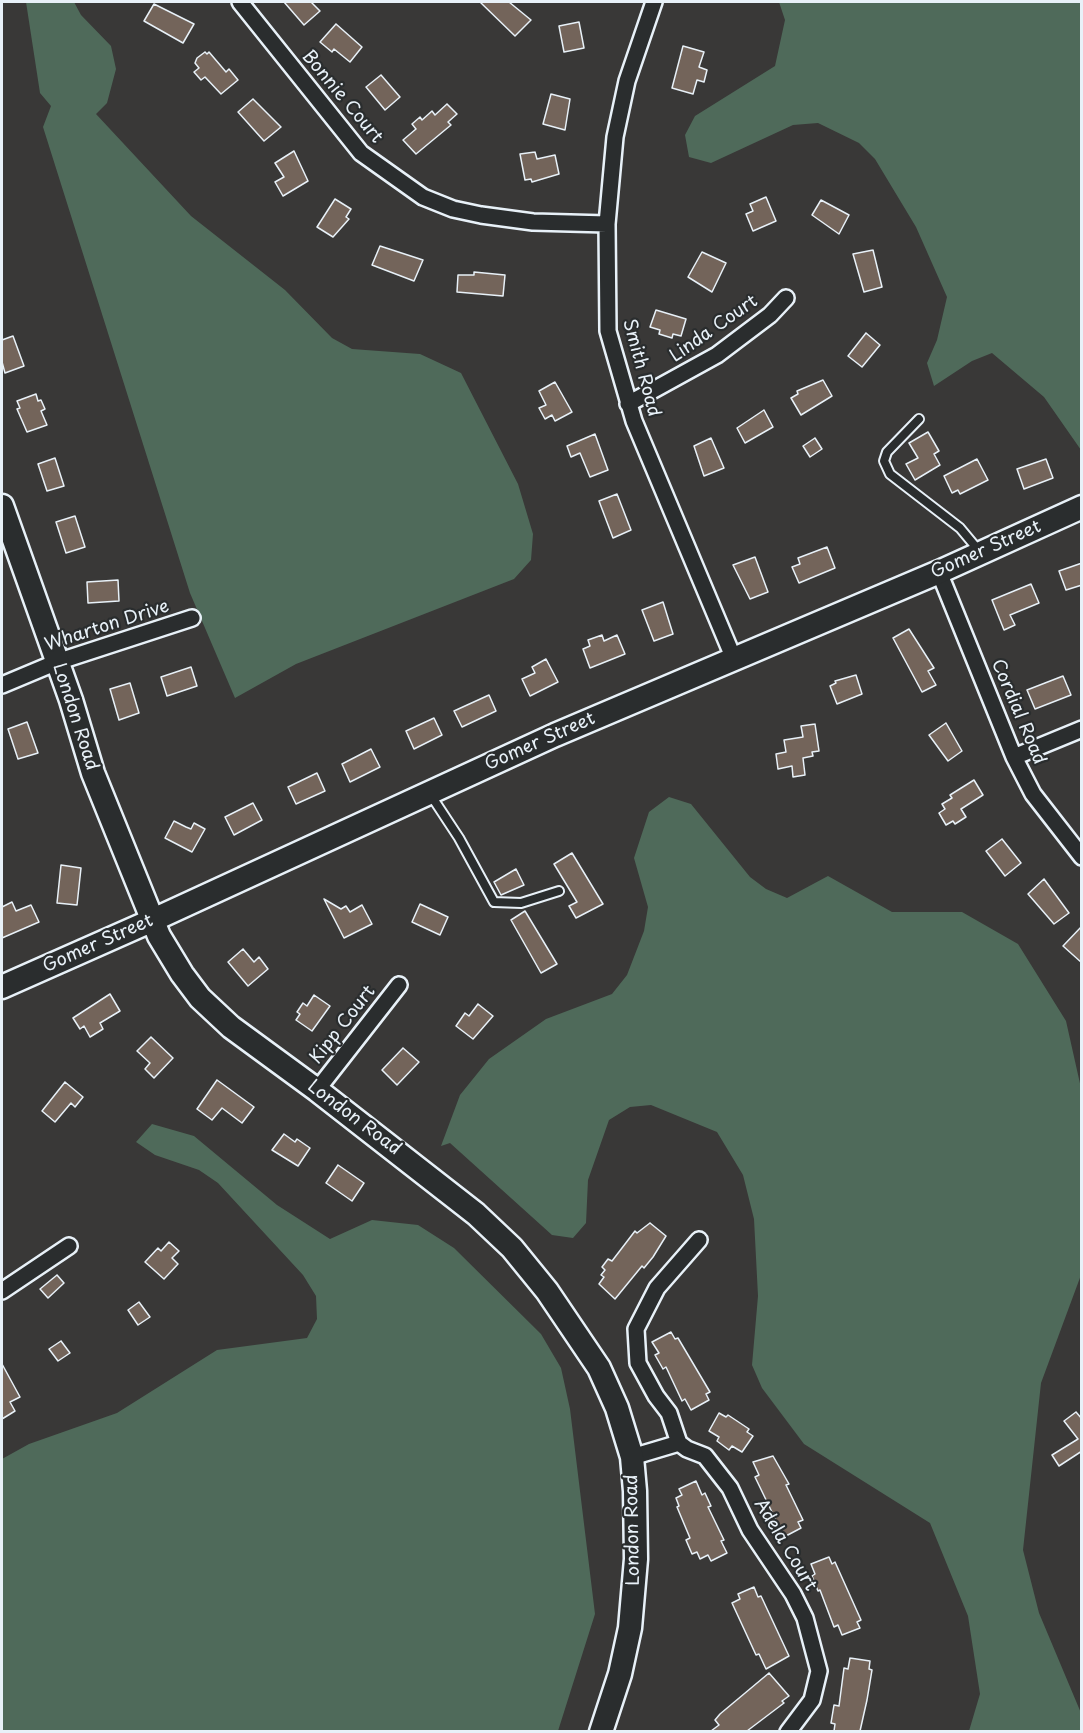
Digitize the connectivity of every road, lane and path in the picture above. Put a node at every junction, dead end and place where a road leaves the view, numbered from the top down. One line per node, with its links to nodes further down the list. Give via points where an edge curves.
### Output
1 (240, 2): 3 (street, Bonnie Court, via 361,153 423,197 481,215 532,222)
2 (654, 2): 3 (street, Smith Road, via 627,81 615,137)
3 (608, 224): 5 (street, Smith Road, via 608,331)
4 (786, 298): 5 (street, Linda Court, via 717,355)
5 (628, 404): 12 (street, Smith Road)
6 (919, 419): 9 (lane, via 887,452 884,461 890,474 960,528)
7 (2, 506): 13 (street, London Road)
8 (1082, 507): 9 (street, Gomer Street)
9 (981, 553): 10 (street, Gomer Street)
10 (939, 572): 12 (street, Gomer Street); 16 (street, Cordial Road)
11 (192, 618): 13 (street, Wharton Drive)
12 (734, 658): 17 (street, Gomer Street)
13 (57, 662): 14 (street, Wharton Drive); 20 (street, London Road, via 93,773)
14 (2, 685)
15 (1082, 729): 16 (street)
16 (1014, 757): 18 (street, Cordial Road, via 1033,794)
17 (429, 793): 19 (lane, via 494,902 521,903); 20 (street, Gomer Street)
18 (1082, 857)
19 (559, 891)
20 (153, 920): 22 (street, Gomer Street); 23 (street, London Road, via 176,964 200,998 231,1027)
21 (399, 985): 23 (street, Kipp Court)
22 (2, 987)
23 (317, 1090): 28 (street, London Road, via 454,1196 512,1248 547,1291 599,1368)
24 (699, 1240): 27 (street, via 657,1288 636,1329 638,1363 669,1413)
25 (69, 1246): 26 (street)
26 (2, 1291)
27 (679, 1443): 28 (street); 30 (street, Adela Court, via 705,1456 716,1468 805,1618 819,1671 813,1700)
28 (632, 1457): 29 (street, London Road, via 635,1583 620,1674)
29 (601, 1731)
30 (788, 1731)

